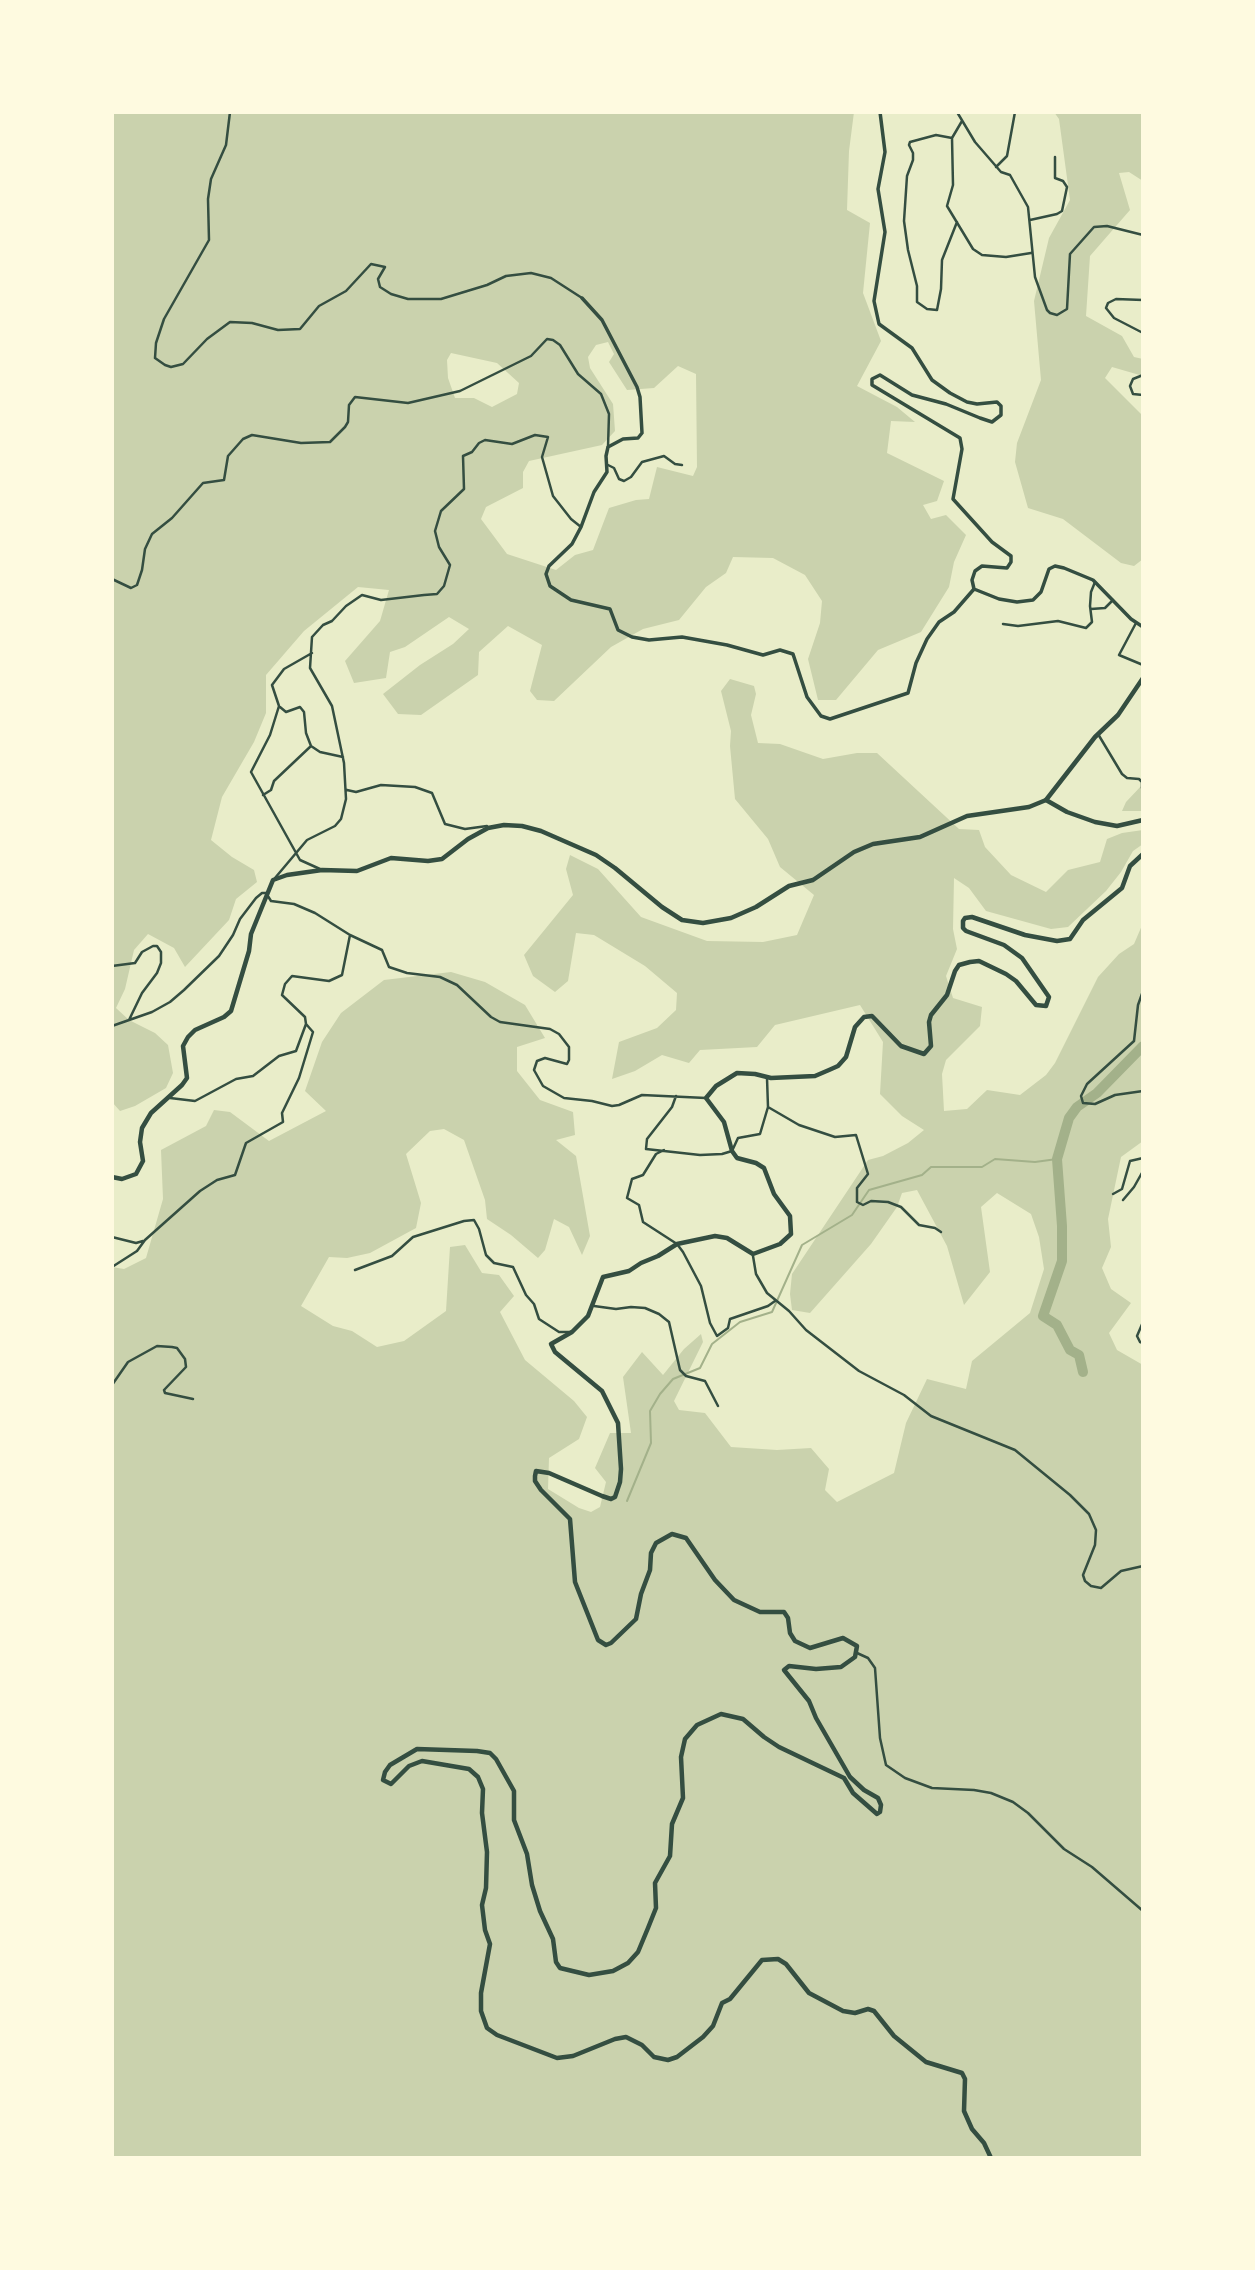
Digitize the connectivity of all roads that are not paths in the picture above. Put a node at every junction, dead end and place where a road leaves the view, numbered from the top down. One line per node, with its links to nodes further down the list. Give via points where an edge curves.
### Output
1 (230, 112): 13 (street, via 226,145 211,179 209,240 164,319 156,343 155,358 165,365 184,365 230,322 300,329 319,306 346,291 371,264 385,267 378,279 380,287 408,299 441,299 506,276 531,273 551,278)
2 (880, 112): 24 (street, via 885,152 878,189 885,232 874,301 878,324 912,348 932,380 950,393 977,404 997,402 1001,406 1000,418 992,422 912,395 880,374 872,379 878,390 960,438 954,499 1012,562 1007,568 978,568 972,580)
3 (957, 112): 5 (street)
4 (1015, 112): 8 (street, via 1007,156)
5 (962, 121): 6 (street); 8 (street)
6 (952, 138): 10 (street, via 953,185 947,206); 10 (street, via 936,135 909,145 913,160 907,176 904,221 917,302 927,309 937,310 942,260)
7 (1055, 157): 9 (street, via 1055,177 1067,187 1062,211)
8 (996, 167): 9 (street, via 1010,175 1028,207)
9 (1028, 220): 12 (street)
10 (957, 222): 12 (street, via 982,256)
11 (1143, 235): 12 (street, via 1094,227 1070,254 1067,309 1057,315 1047,310)
12 (1031, 253)
13 (582, 298): 18 (street, via 602,320 640,397 642,433)
14 (1143, 300): 15 (street, via 1116,299 1107,308 1114,318)
15 (1143, 333)
16 (1143, 375): 17 (street, via 1130,386 1133,394)
17 (1143, 396)
18 (608, 447): 19 (street); 22 (street, via 609,414 601,394 578,374 560,345 547,339 531,356 460,391 408,403 355,397 349,405 348,422 330,442 301,443 252,435 243,439 228,456 224,480 203,484 152,534 137,585 131,589)
19 (607, 464): 20 (street, via 624,481 642,462 664,456); 21 (street)
20 (682, 465)
21 (581, 527): 24 (street, via 546,574 558,593 610,609 618,629 632,637 682,637 763,655 780,650 793,654 807,697 821,716 830,719 908,693 927,639); 30 (street, via 553,496 542,457 548,437 479,443 463,456 464,489 437,521 439,547 450,565 444,586 437,594 381,600 362,595 312,637)
22 (112, 579)
23 (1095, 582): 24 (street, via 1055,566 1032,600 999,599); 25 (street); 26 (street)
24 (974, 589)
25 (1113, 600): 26 (street, via 1105,608); 27 (street)
26 (1091, 609): 28 (street, via 1092,622 1086,628 1058,621)
27 (1136, 623): 29 (street); 31 (street, via 1119,655)
28 (1003, 624)
29 (1143, 627)
30 (312, 653): 33 (street, via 284,669 272,685); 36 (street, via 310,668 332,706)
31 (1143, 665)
32 (1143, 678): 34 (main road, via 1118,715)
33 (279, 706): 35 (street, via 286,712 300,707 304,712); 39 (street, via 271,735 251,772)
34 (1098, 734): 37 (street, via 1122,774 1139,779); 40 (main road)
35 (311, 746): 36 (street); 39 (street)
36 (343, 757): 38 (street)
37 (1142, 788)
38 (347, 790): 42 (street, via 381,785 427,790 445,824); 44 (street, via 341,819 307,840)
39 (263, 795): 44 (street)
40 (1046, 800): 41 (main road, via 1095,822 1117,825); 42 (main road, via 967,816 920,837 873,844 756,907 703,923 681,920 615,868 575,844 522,826)
41 (1143, 820)
42 (488, 828): 45 (main road, via 442,859 391,858 357,871)
43 (1143, 854): 54 (main road, via 1130,866 1122,888 1083,920 1070,939 1025,935 972,917 962,922 966,931 1004,945 1022,958 1049,997 1046,1006 1036,1005 1006,974 979,961 964,963 932,1015 931,1046 924,1054 901,1046 872,1016 863,1017 838,1066 815,1076)
44 (296, 855): 45 (street); 46 (street)
45 (322, 870): 46 (main road)
46 (273, 880): 47 (main road)
47 (266, 893): 48 (street, via 271,901 315,913); 51 (street, via 256,898 240,919 219,956 184,990 170,1002); 57 (main road, via 231,1011 188,1037 183,1046 187,1078)
48 (350, 935): 52 (street, via 342,975 329,981 292,976 285,984 282,995 305,1017); 56 (street, via 382,950 389,967 457,985 500,1022 559,1034 569,1046 567,1064 540,1059 534,1070 539,1082 555,1094 612,1106 642,1095)
49 (112, 967): 51 (street, via 135,962 153,946 161,952 157,974)
50 (1143, 991): 55 (street, via 1134,1041 1087,1084 1081,1096 1083,1103 1095,1104)
51 (129, 1020): 53 (street)
52 (306, 1024): 57 (street, via 296,1051 279,1056 253,1076 236,1079 195,1101); 69 (street, via 313,1038 282,1113 283,1122 246,1143 235,1175 200,1191)
53 (112, 1026)
54 (767, 1077): 58 (main road, via 731,1075); 59 (street)
55 (1143, 1091)
56 (676, 1096): 58 (street); 60 (street, via 647,1139 646,1149)
57 (169, 1098): 64 (main road, via 142,1128 142,1161 136,1174)
58 (706, 1098): 61 (main road, via 724,1122)
59 (768, 1107): 61 (street, via 760,1134 738,1138); 67 (street, via 799,1125 835,1137 856,1135 868,1174 857,1188 857,1202 888,1202 901,1207 919,1225)
60 (664, 1150): 61 (street, via 700,1155); 70 (street, via 643,1174 632,1179 626,1194 639,1205 643,1222)
61 (732, 1151): 71 (main road, via 737,1158 764,1168 774,1195 790,1216 792,1228 786,1240)
62 (1143, 1158): 65 (street, via 1130,1161 1122,1189)
63 (1143, 1171): 66 (street)
64 (112, 1177)
65 (1113, 1194)
66 (1123, 1200)
67 (940, 1233)
68 (112, 1237): 69 (street)
69 (145, 1240): 72 (street, via 134,1254)
70 (677, 1244): 71 (main road, via 715,1236); 74 (street, via 701,1286 717,1336 728,1328 730,1319); 75 (main road, via 629,1271 603,1277)
71 (753, 1254): 74 (street, via 756,1274)
72 (112, 1267)
73 (355, 1270): 77 (street, via 392,1256 413,1237 474,1220 486,1255 494,1263 513,1267 539,1319 559,1332)
74 (776, 1300): 82 (street, via 859,1371 931,1416 1015,1450 1070,1495 1089,1514 1096,1530 1083,1575 1091,1586 1101,1588 1121,1571)
75 (594, 1306): 77 (main road); 81 (street, via 645,1308 659,1314 670,1324 680,1370 705,1381)
76 (1143, 1322): 78 (street, via 1137,1336)
77 (572, 1332): 83 (main road, via 556,1339 552,1348 594,1382 611,1405 620,1439 618,1492 611,1499 542,1471 536,1471 535,1481 570,1519 575,1582 598,1640 611,1643 635,1622 653,1547 665,1536 676,1534 689,1541 734,1600 760,1612 784,1612 795,1641 810,1648 843,1638 857,1646)
78 (1143, 1343)
79 (112, 1385): 80 (street, via 128,1362 157,1346 172,1346 185,1359 186,1367 165,1393)
80 (193, 1399)
81 (718, 1406)
82 (1143, 1566)
83 (857, 1653): 84 (street, via 875,1668 886,1765 932,1788 982,1791 1013,1802); 85 (main road, via 841,1667 789,1666 783,1670 809,1701 850,1777 878,1798 880,1812 853,1793 844,1778 779,1747 743,1719 721,1714 697,1726 685,1739 683,1798 673,1824 670,1856 655,1883 656,1908 638,1952 628,1964 613,1971 582,1974 560,1968 556,1962 553,1939 540,1911 514,1820 514,1791 490,1754 417,1749 390,1765 383,1780 391,1784 422,1761 470,1769 478,1777 483,1789 487,1852 482,1905 490,1944 481,2011 487,2028 497,2035 557,2057 626,2037 654,2057 668,2060 703,2037 722,2004 762,1960 778,1959 817,1998 843,2011 874,2011 894,2036 926,2063 962,2073 964,2111)
84 (1143, 1911)
85 (991, 2158)

